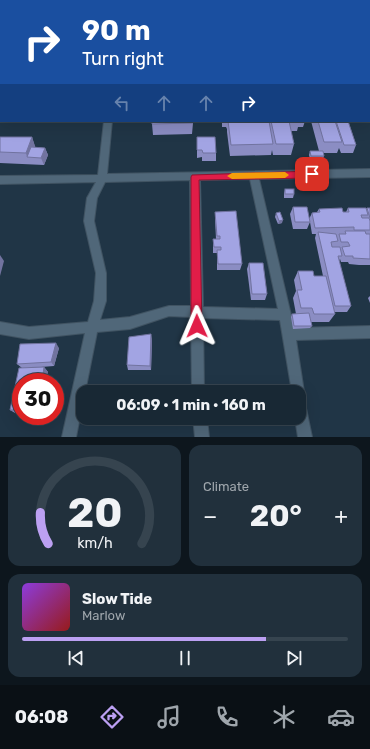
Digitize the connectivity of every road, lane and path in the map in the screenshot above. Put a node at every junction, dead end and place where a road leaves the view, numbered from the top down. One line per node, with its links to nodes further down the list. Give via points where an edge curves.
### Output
1 (108, 122): 5 (street)
2 (370, 173): 3 (street)
3 (254, 176): 4 (street); 8 (street)
4 (195, 177): 5 (street); 7 (street)
5 (102, 179): 6 (street); 9 (street, via 92,198 89,221 101,273 100,301)
6 (0, 180)
7 (196, 312): 8 (street); 9 (street, via 169,311 130,323); 13 (street)
8 (284, 315): 12 (street)
9 (92, 327): 10 (street, via 29,333); 17 (street)
10 (0, 328)
11 (370, 332): 12 (street)
12 (289, 334): 14 (street)
13 (198, 385)
14 (297, 385)
15 (201, 425): 18 (street)
16 (303, 425): 19 (street)
17 (70, 437)
18 (202, 437)
19 (305, 437)

